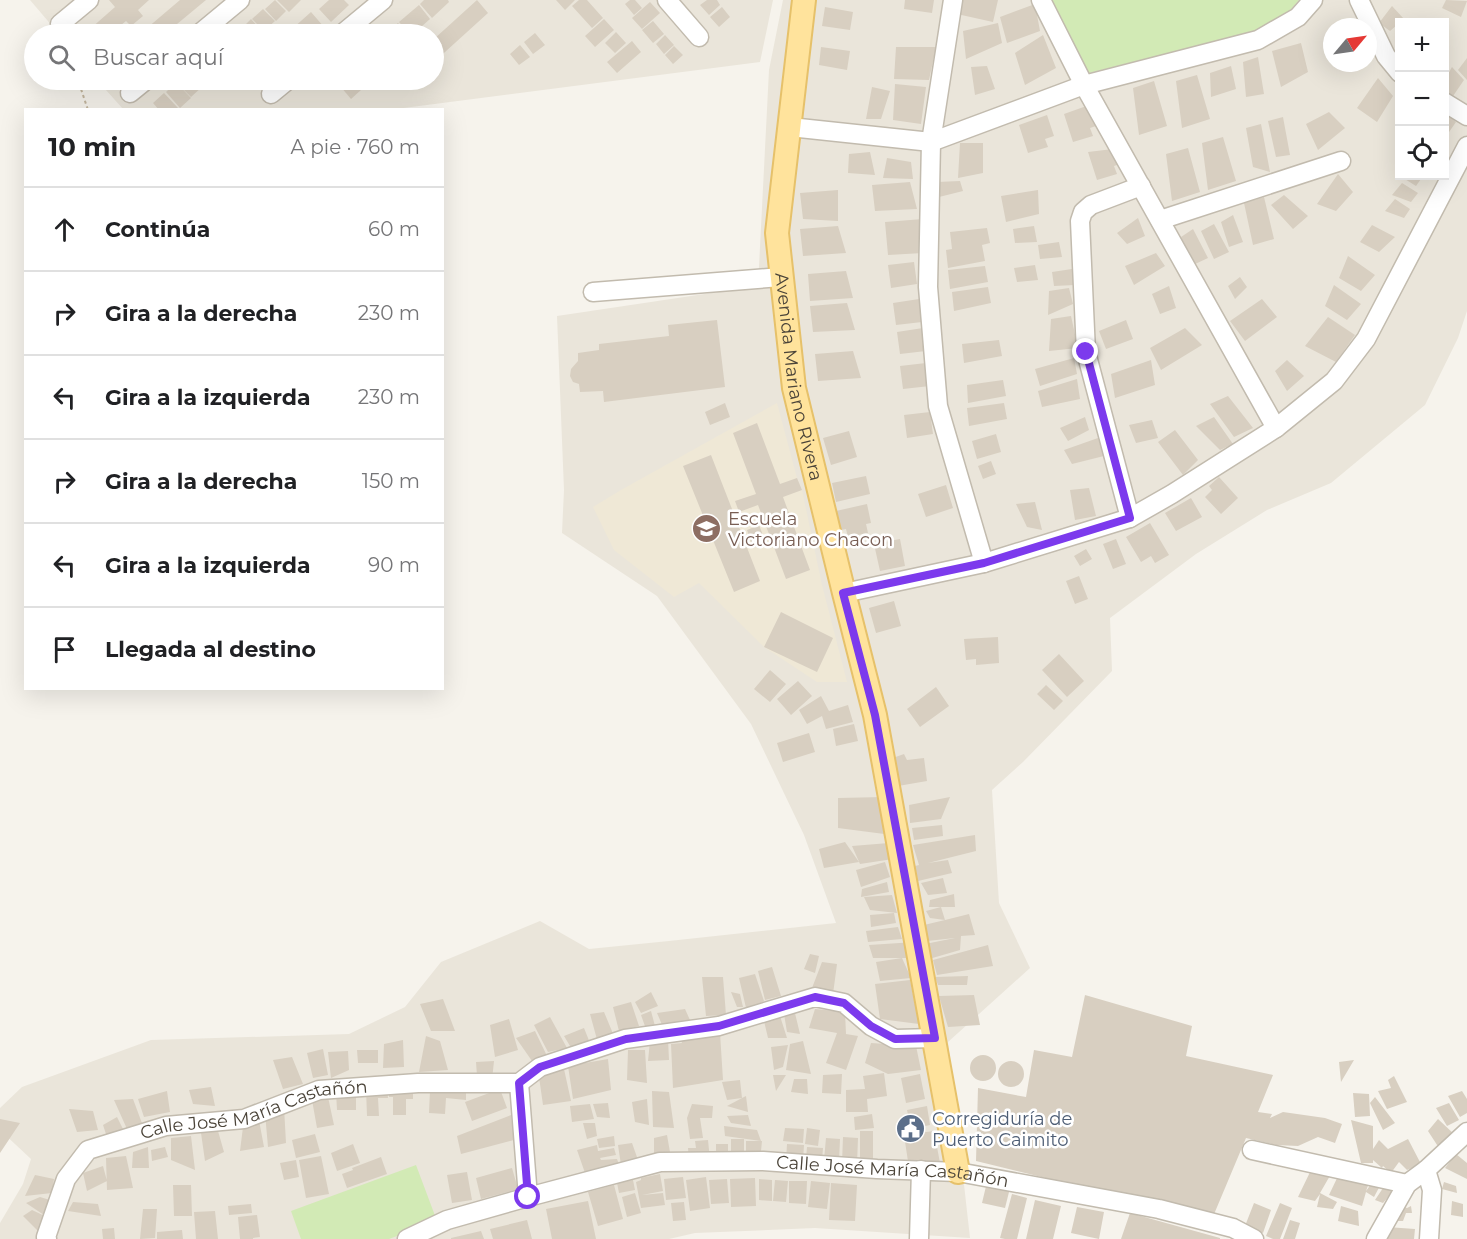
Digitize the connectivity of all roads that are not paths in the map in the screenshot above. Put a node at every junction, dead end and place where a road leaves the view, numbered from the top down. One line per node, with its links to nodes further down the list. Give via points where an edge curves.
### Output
1 (89, 0): 10 (street)
2 (240, 0): 11 (street)
3 (383, 0): 12 (street)
4 (667, 0): 13 (street)
5 (804, 0): 22 (main road, Avenida Mariano Rivera)
6 (953, 0): 23 (street)
7 (1041, 0): 15 (street)
8 (1313, 0): 15 (street, via 1298,17 1258,40)
9 (1359, 0): 14 (street, via 1386,56)
10 (60, 24)
11 (211, 24)
12 (354, 24)
13 (699, 36)
14 (1399, 72)
15 (1084, 86): 23 (street); 26 (street)
16 (134, 90): 18 (street)
17 (276, 90): 19 (street)
18 (130, 93)
19 (271, 94)
20 (1449, 105): 21 (street)
21 (1467, 116)
22 (790, 127): 23 (street); 28 (main road, Avenida Mariano Rivera, via 777,232)
23 (931, 142): 32 (street, via 928,287 938,406)
24 (1467, 147): 30 (street, via 1366,339 1334,381)
25 (1341, 161): 27 (street)
26 (1141, 186): 27 (street); 31 (street, via 1091,205 1080,221 1086,352)
27 (1160, 219): 30 (street)
28 (781, 277): 29 (street); 33 (main road, Avenida Mariano Rivera, via 794,388)
29 (593, 292)
30 (1276, 428): 31 (street)
31 (1130, 518): 32 (street)
32 (984, 563): 33 (street)
33 (843, 593): 34 (main road, Avenida Mariano Rivera, via 875,715)
34 (935, 1038): 35 (street, via 895,1039 871,1026 844,1003 815,997 719,1026 626,1039 540,1067); 40 (main road, Avenida Mariano Rivera)
35 (519, 1083): 42 (street); 43 (street, Calle José María Castañón, via 418,1083 319,1090 244,1119 166,1126 88,1150 66,1179)
36 (1467, 1132): 39 (street)
37 (1252, 1150): 41 (street)
38 (921, 1170): 40 (street, Calle José María Castañón); 42 (street, Calle José María Castañón, via 763,1161 660,1162); 45 (street)
39 (1426, 1170): 41 (street); 48 (street, via 1432,1190)
40 (958, 1172): 46 (street, Calle José María Castañón, via 1159,1209 1233,1228)
41 (1407, 1184): 47 (street)
42 (528, 1197): 44 (street, Calle José María Castañón, via 447,1220)
43 (47, 1239)
44 (407, 1239)
45 (919, 1239)
46 (1254, 1239)
47 (1376, 1239)
48 (1429, 1239)

